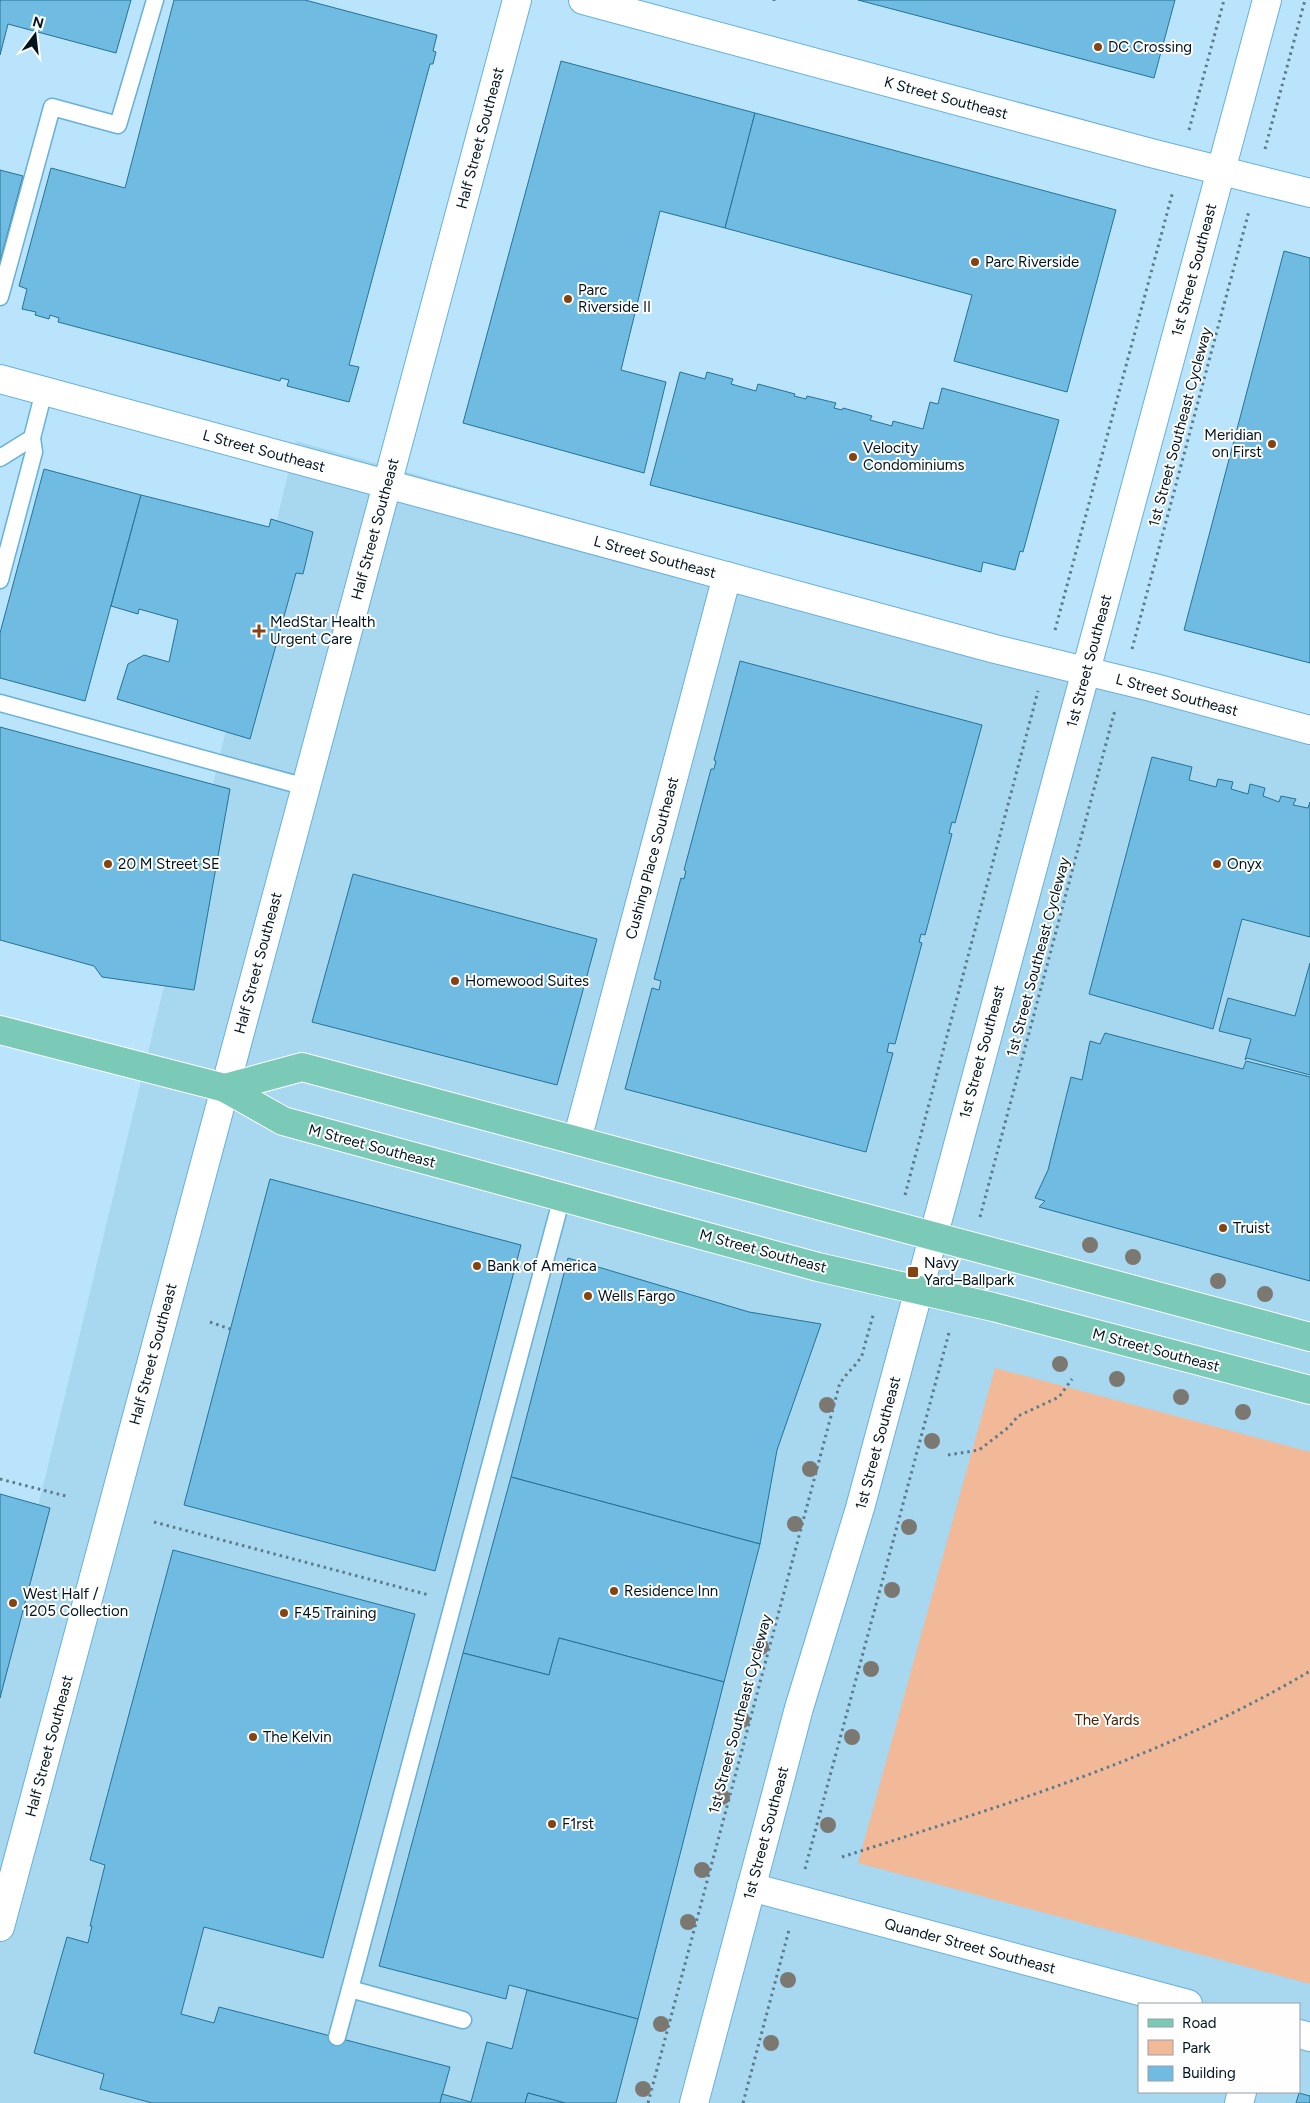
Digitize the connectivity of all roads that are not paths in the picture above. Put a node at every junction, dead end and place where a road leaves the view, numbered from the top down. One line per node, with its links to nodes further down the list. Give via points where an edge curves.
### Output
1 (155, 0): 7 (lane, via 118,125 52,107)
2 (517, 0): 12 (street, Half Street Southeast)
3 (583, 0): 5 (street, K Street Southeast)
4 (1267, 0): 5 (street, 1st Street Southeast)
5 (1221, 170): 6 (street, K Street Southeast); 15 (street, 1st Street Southeast)
6 (1310, 193)
7 (0, 296)
8 (0, 380): 9 (street, L Street Southeast)
9 (44, 391): 10 (lane); 12 (street, L Street Southeast)
10 (32, 438): 11 (lane); 14 (lane, via 34,452)
11 (0, 458)
12 (387, 484): 13 (street, L Street Southeast); 18 (street, Half Street Southeast)
13 (727, 576): 15 (street, L Street Southeast); 21 (street, Cushing Place Southeast)
14 (0, 580)
15 (1086, 671): 17 (street, L Street Southeast); 23 (street, 1st Street Southeast)
16 (0, 703): 18 (lane)
17 (1310, 730)
18 (306, 787): 20 (street, Half Street Southeast)
19 (0, 1030): 20 (main road, M Street Southeast)
20 (225, 1088): 21 (main road, M Street Southeast, via 302,1067); 22 (main road, M Street Southeast, via 283,1121); 28 (street, Half Street Southeast)
21 (577, 1140): 23 (main road, M Street Southeast)
22 (562, 1197): 24 (main road, M Street Southeast, via 818,1267); 29 (lane)
23 (933, 1235): 24 (street, 1st Street Southeast); 25 (main road, M Street Southeast)
24 (919, 1289): 26 (main road, M Street Southeast); 27 (street, 1st Street Southeast)
25 (1310, 1337)
26 (1310, 1390)
27 (751, 1887): 30 (street, Quander Street Southeast); 33 (street, 1st Street Southeast)
28 (0, 1927)
29 (350, 1989): 31 (lane); 32 (lane)
30 (1184, 2003)
31 (463, 2020)
32 (337, 2037)
33 (694, 2103)

